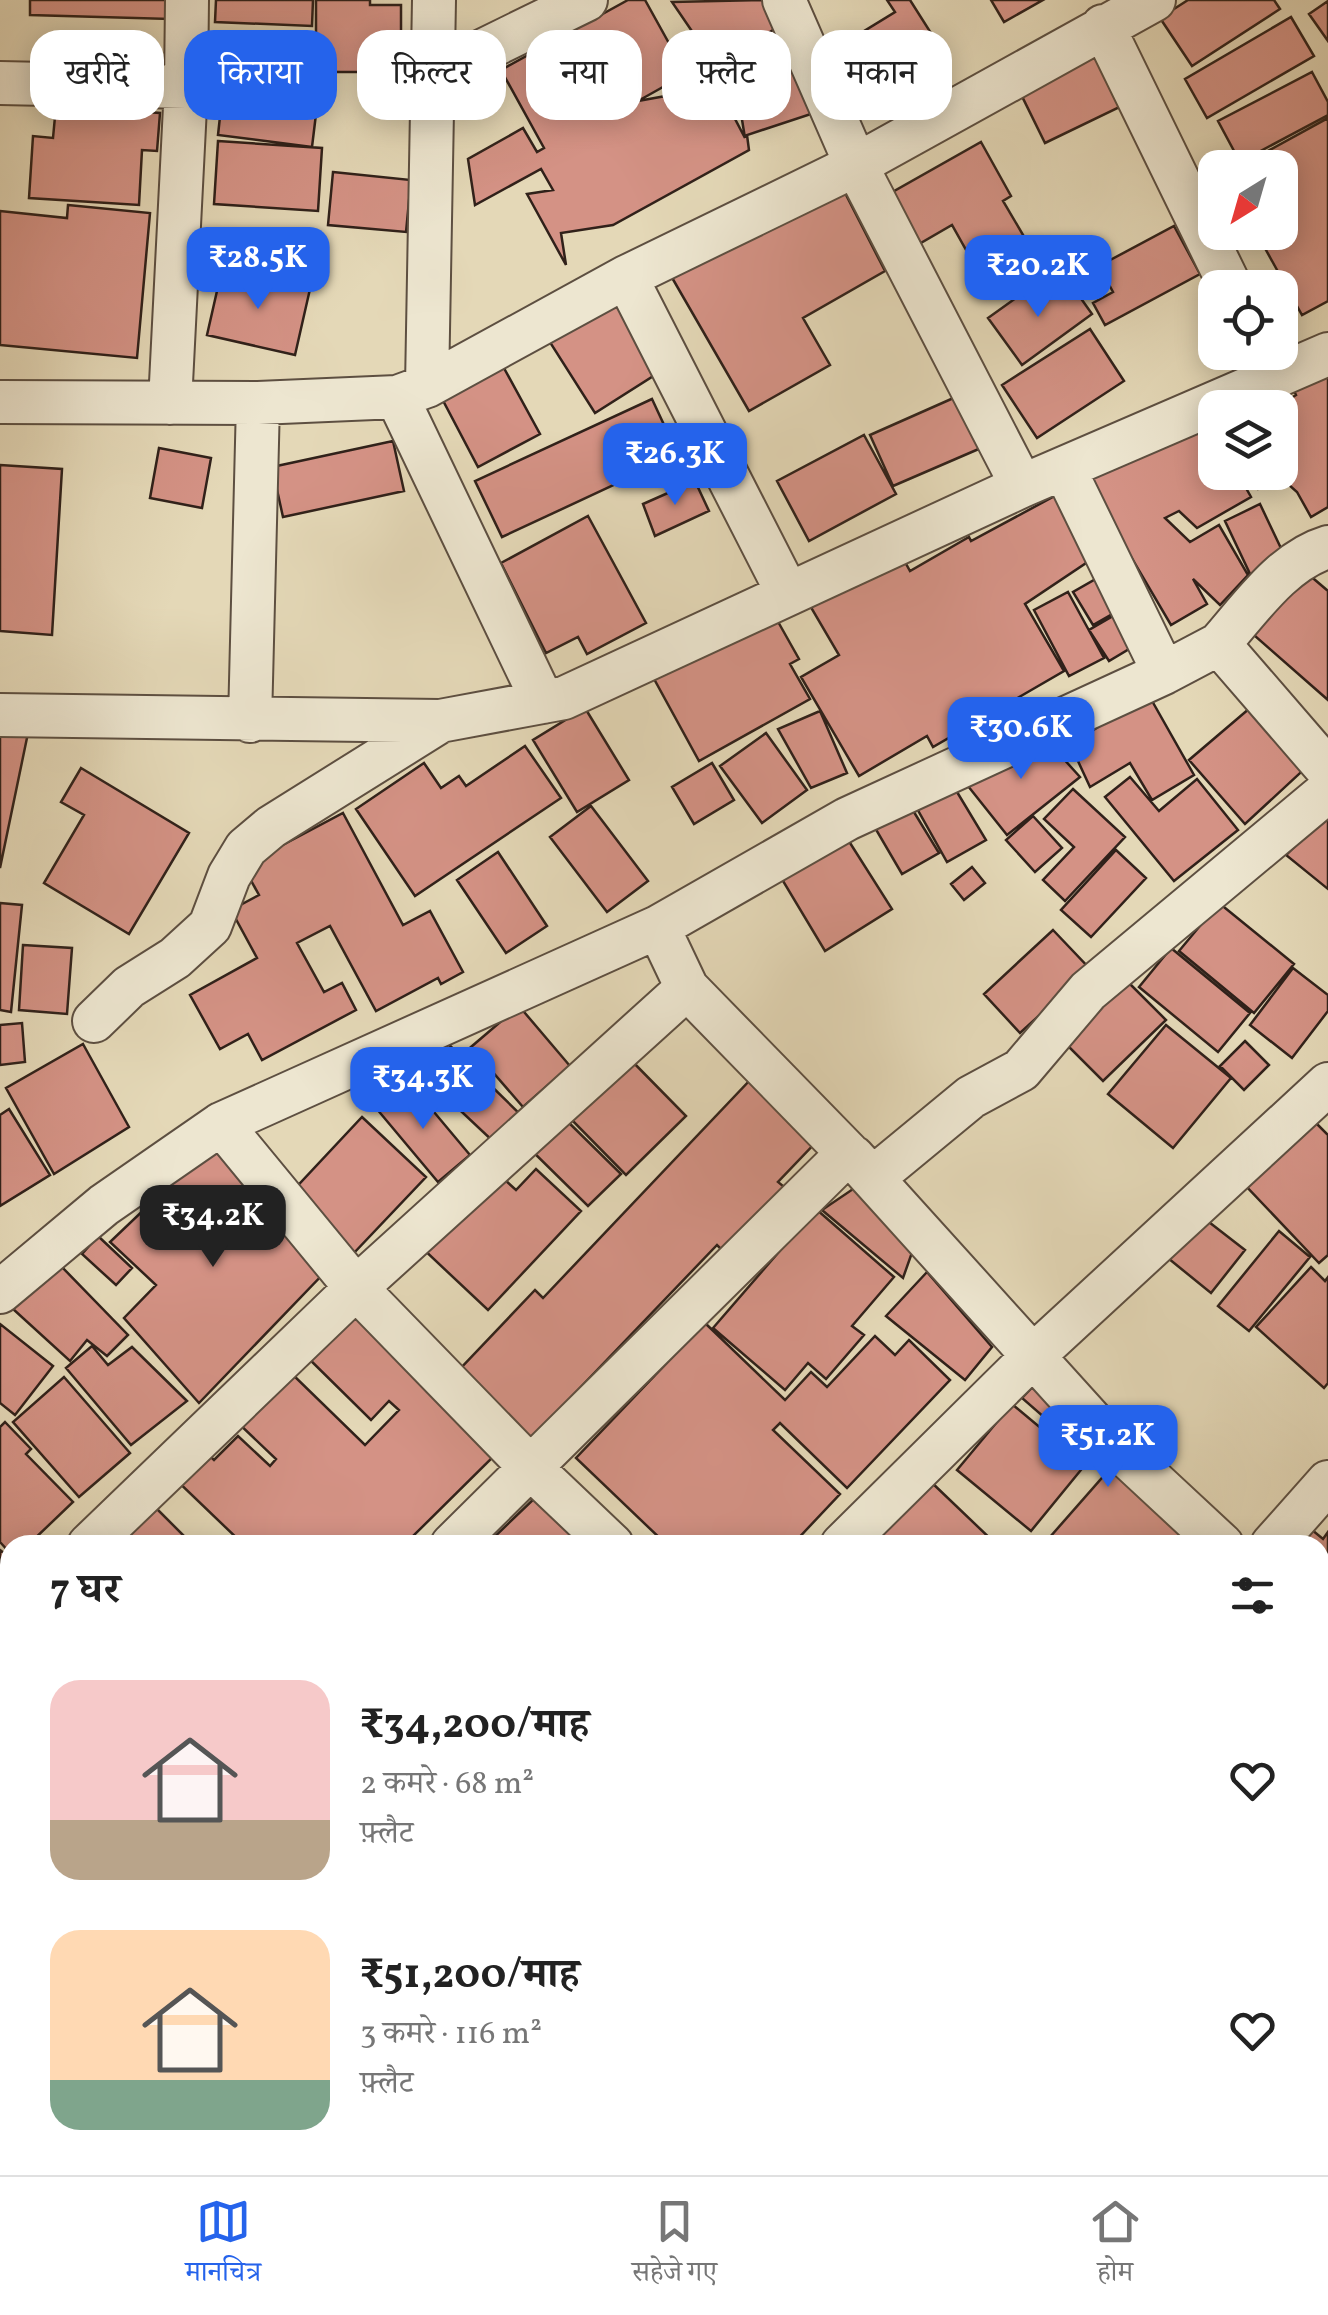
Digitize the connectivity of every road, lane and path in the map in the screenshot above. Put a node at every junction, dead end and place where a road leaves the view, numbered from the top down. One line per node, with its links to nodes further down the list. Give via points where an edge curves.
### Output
1 (188, 0): 7 (street)
2 (434, 0): 8 (street)
3 (586, 0): 9 (street)
4 (784, 0): 14 (street)
5 (1154, 0): 6 (street)
6 (1104, 26): 14 (street); 15 (street)
7 (187, 30)
8 (434, 30)
9 (506, 40)
10 (0, 84): 11 (street)
11 (184, 88)
12 (184, 120): 22 (street)
13 (430, 120): 20 (street)
14 (856, 165): 16 (street); 25 (street)
15 (1221, 270)
16 (626, 277): 20 (street); 27 (street)
17 (1328, 354): 18 (street)
18 (1298, 359)
19 (1256, 370): 24 (street)
20 (412, 392): 23 (street); 30 (street)
21 (0, 402): 22 (street)
22 (170, 403): 23 (street)
23 (258, 403): 32 (street)
24 (1064, 468): 25 (street); 29 (street)
25 (1022, 486): 27 (street)
26 (1328, 547): 28 (street, via 1307,554)
27 (788, 594): 30 (street, via 564,698)
28 (1219, 644): 29 (street); 34 (street)
29 (1164, 673): 36 (street, via 847,819)
30 (542, 702): 33 (street)
31 (0, 715): 32 (street)
32 (250, 721): 33 (street)
33 (440, 722): 38 (street, via 246,848 210,926)
34 (1328, 770)
35 (1328, 790): 41 (street, via 1088,991 1020,1070)
36 (658, 927): 37 (street); 40 (street)
37 (687, 988): 41 (street); 42 (street)
38 (94, 1021)
39 (1328, 1084): 44 (street)
40 (220, 1124): 42 (street); 43 (street, via 104,1205)
41 (861, 1165): 44 (street); 45 (street)
42 (356, 1288): 45 (street); 47 (street)
43 (0, 1292)
44 (1032, 1356): 50 (street); 51 (street, via 1108,1439)
45 (530, 1468): 48 (street); 49 (street)
46 (1328, 1482): 52 (street)
47 (99, 1535)
48 (462, 1535)
49 (601, 1535)
50 (852, 1535)
51 (1211, 1535)
52 (1281, 1535)

